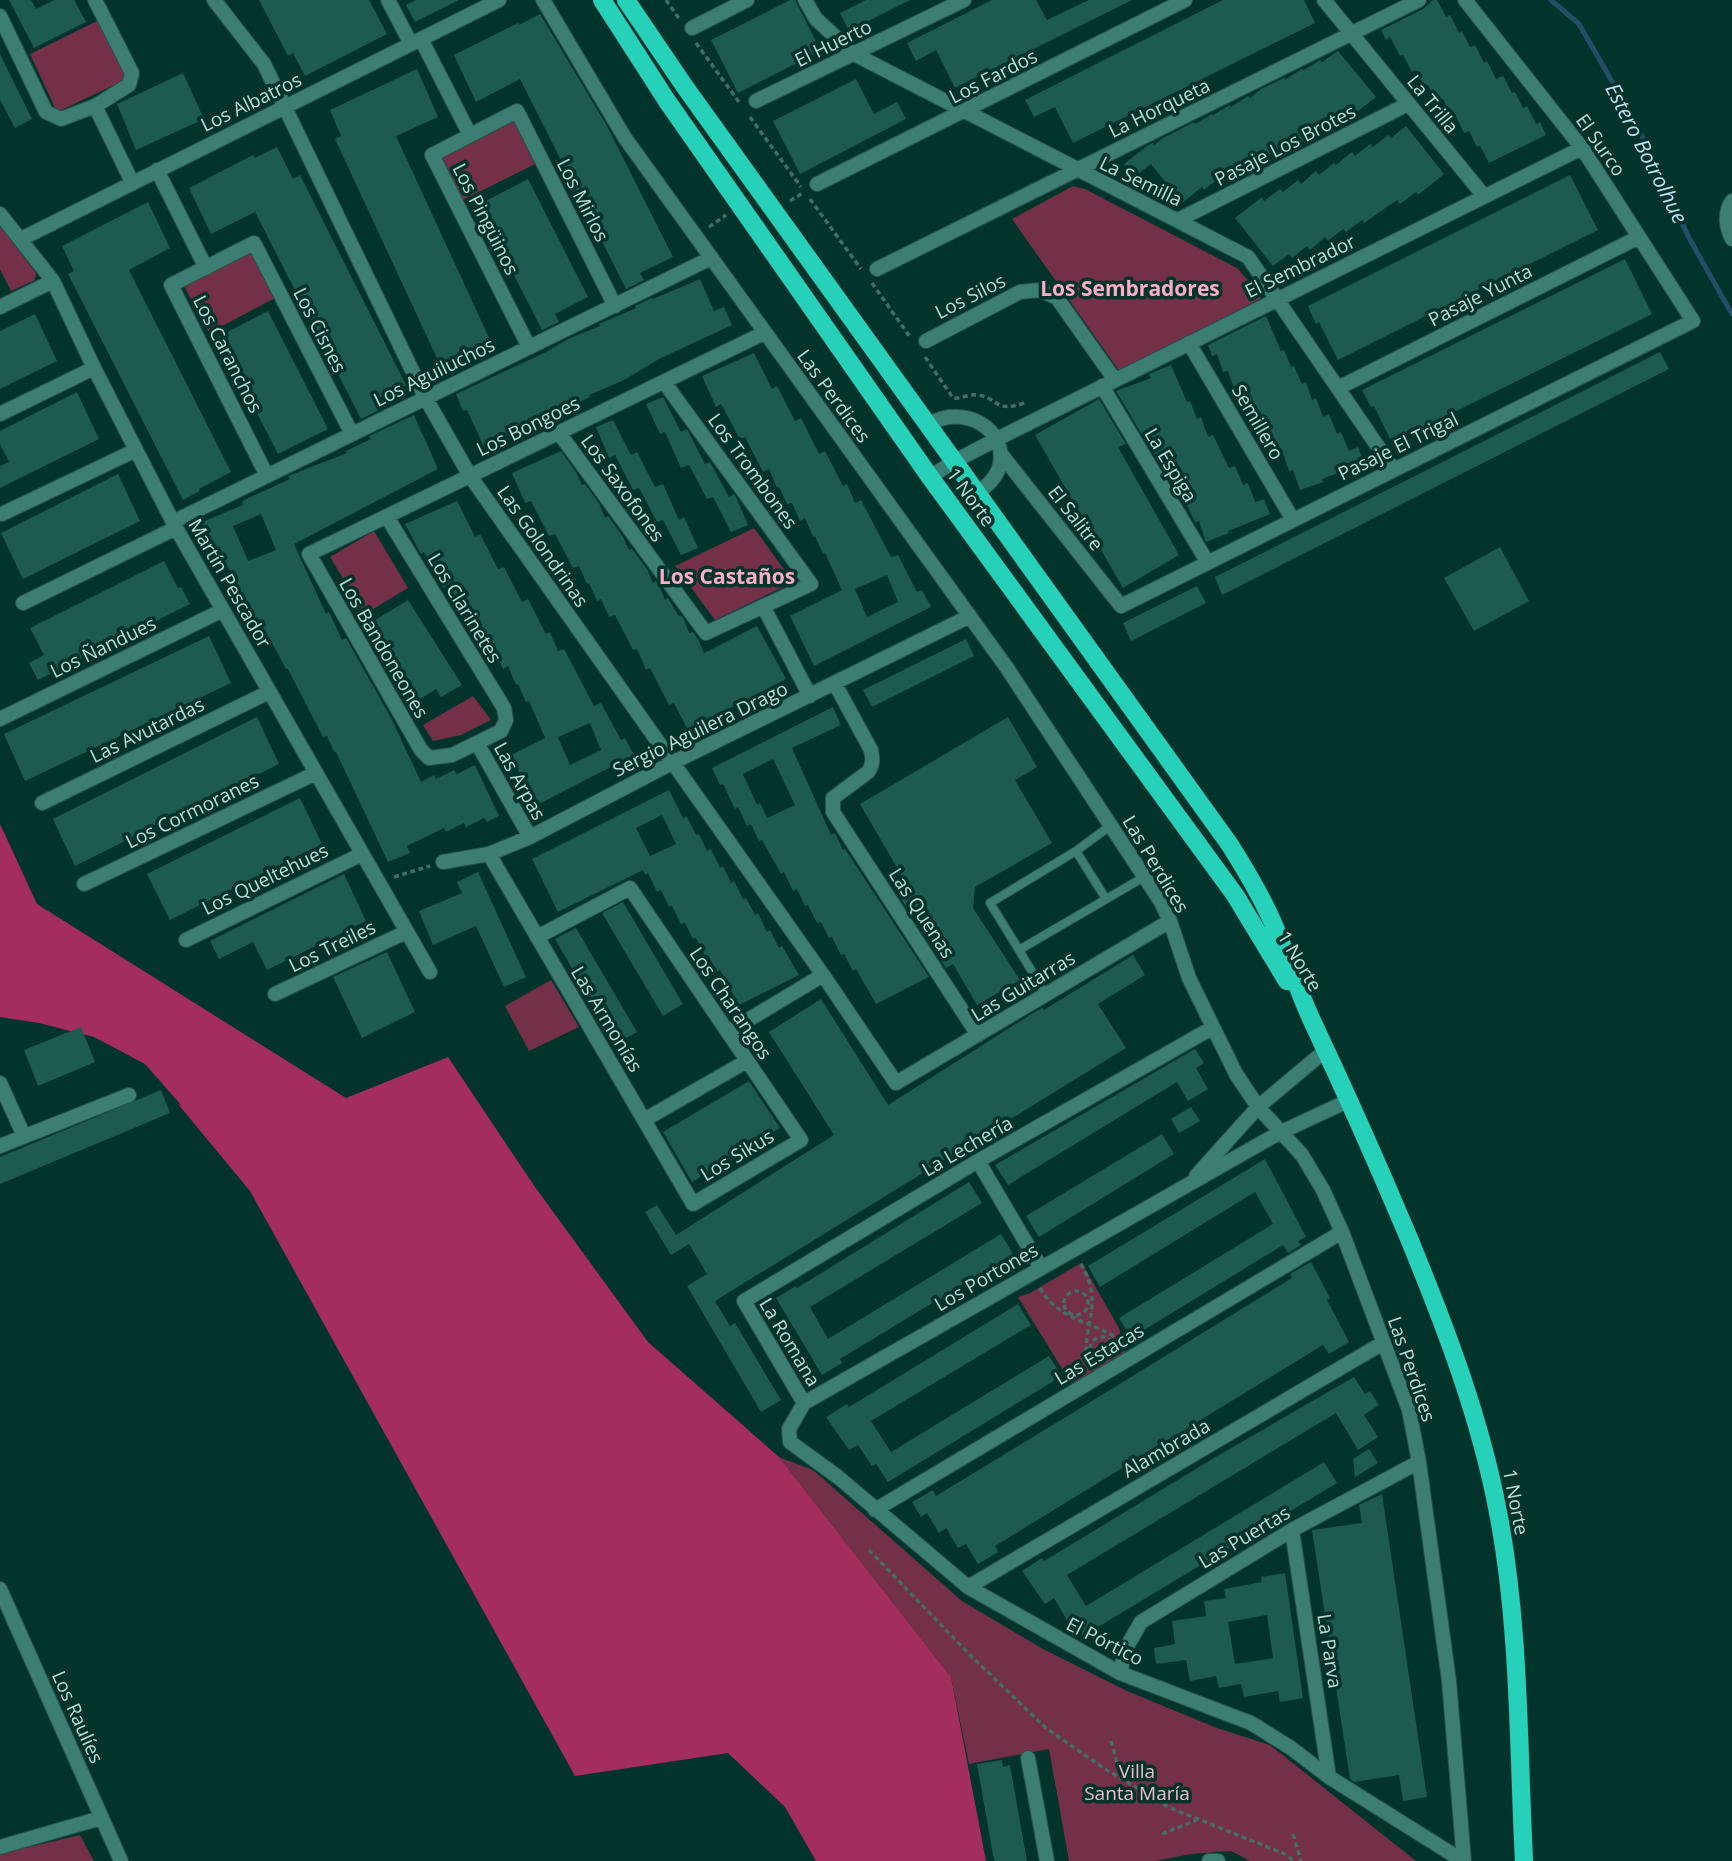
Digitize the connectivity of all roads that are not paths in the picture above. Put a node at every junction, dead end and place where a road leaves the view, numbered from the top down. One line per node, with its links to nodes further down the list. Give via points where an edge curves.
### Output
1 (94, 0): 22 (street, via 132,73 129,85)
2 (214, 0): 23 (street, Las Golondrinas, via 264,64)
3 (388, 0): 18 (street)
4 (499, 0): 18 (street, Los Albatros)
5 (543, 0): 40 (street, Las Perdices, via 625,138)
6 (602, 0): 68 (main road, 1 Norte, via 667,101)
7 (625, 0): 58 (main road, 1 Norte)
8 (747, 0): 16 (street)
9 (805, 0): 19 (street, La Semilla, via 816,19)
10 (964, 0): 19 (street, El Huerto)
11 (1185, 0): 25 (street, Los Fardos)
12 (1324, 0): 17 (street, La Trilla)
13 (1419, 0): 17 (street, La Horqueta)
14 (1465, 0): 27 (street, El Surco)
15 (0, 16): 22 (street, via 46,112 61,119)
16 (689, 30)
17 (1352, 35): 21 (street, La Trilla); 29 (street, La Horqueta)
18 (416, 41): 23 (street, Los Albatros); 26 (street)
19 (854, 54): 20 (street, El Huerto); 25 (street, La Semilla)
20 (749, 103)
21 (1409, 104): 32 (street, La Trilla); 35 (street, Pasaje Los Brotes)
22 (95, 106): 30 (street)
23 (286, 106): 28 (street, Los Albatros); 56 (street, Las Golondrinas)
24 (517, 111): 26 (street, Los Pingüinos); 45 (street, Los Mirlos)
25 (963, 113): 29 (street, La Semilla); 31 (street, Los Fardos)
26 (470, 135): 51 (street, Los Pingüinos, via 432,155)
27 (1582, 148): 32 (street, El Sembrador); 36 (street, El Surco)
28 (157, 170): 30 (street, Los Albatros); 41 (street, Los Caranchos)
29 (1076, 170): 35 (street, La Semilla); 42 (street, La Horqueta)
30 (132, 182): 37 (street, Los Albatros)
31 (817, 184)
32 (1484, 197): 44 (street, El Sembrador)
33 (1732, 201): 38 (street, via 1726,224)
34 (0, 214): 37 (street, Martín Pescador)
35 (1178, 220): 44 (street, La Semilla, via 1248,257)
36 (1639, 237): 47 (street, El Surco); 55 (street, Pasaje Yunta)
37 (21, 239): 43 (street, Martín Pescador)
38 (1732, 239)
39 (254, 243): 41 (street, Los Caranchos); 60 (street, Los Cisnes)
40 (711, 258): 45 (street, Los Aguiluchos); 48 (street, Las Perdices)
41 (206, 268): 66 (street, Los Caranchos, via 172,285)
42 (873, 274)
43 (53, 281): 46 (street); 52 (street, Martín Pescador)
44 (1277, 299): 49 (street, El Sembrador); 55 (street, La Semilla)
45 (615, 306): 51 (street, Los Aguiluchos)
46 (0, 307)
47 (1693, 321): 65 (street, Pasaje El Trigal)
48 (764, 333): 53 (street, Los Bongoes); 80 (street, Las Perdices)
49 (1189, 343): 54 (street, El Sembrador); 72 (street, Semillero)
50 (921, 344): 54 (street, Los Silos, via 1020,292 1040,290 1058,298)
51 (529, 347): 56 (street, Los Aguiluchos)
52 (94, 368): 57 (street); 62 (street, Martín Pescador)
53 (664, 382): 59 (street, Los Bongoes); 77 (street, Los Trombones, via 811,584)
54 (1108, 383): 61 (street, El Sembrador); 75 (street, La Espiga)
55 (1338, 388): 65 (street, La Semilla)
56 (425, 397): 60 (street, Los Aguiluchos); 67 (street, Las Golondrinas)
57 (0, 414)
58 (929, 424): 61 (street, via 946,417 969,419); 64 (main road, 1 Norte)
59 (559, 433): 67 (street, Los Bongoes); 77 (street, Los Saxofones, via 706,633)
60 (352, 434): 66 (street, Los Aguiluchos)
61 (997, 439): 63 (street); 64 (street, El Sembrador)
62 (136, 450): 70 (street); 73 (street, Martín Pescador)
63 (1002, 454): 69 (street, via 998,475); 78 (street, El Salitre)
64 (954, 461): 68 (street, El Sembrador); 69 (main road, 1 Norte)
65 (1394, 470): 72 (street, Pasaje El Trigal)
66 (267, 476): 73 (street, Los Aguiluchos)
67 (470, 476): 71 (street, Los Bongoes); 86 (street, Las Golondrinas)
68 (930, 477): 107 (main road, 1 Norte, via 1235,895)
69 (976, 494): 107 (main road, 1 Norte, via 1247,872 1276,928)
70 (2, 514)
71 (387, 517): 74 (street, Los Bongoes); 85 (street, Los Clarinetes, via 504,708 506,720 500,730)
72 (1293, 520): 75 (street, Pasaje El Trigal)
73 (174, 525): 76 (street, Los Aguiluchos); 79 (street, Martín Pescador)
74 (309, 554): 85 (street, Los Bandoneones, via 421,750 429,758 452,755)
75 (1208, 563): 78 (street, Pasaje El Trigal)
76 (23, 603)
77 (763, 606): 83 (street)
78 (1121, 606)
79 (223, 610): 82 (street, Martín Pescador); 84 (street, Los Ñandues)
80 (970, 616): 81 (street, Sergio Aguilera Drago); 89 (street, Las Perdices)
81 (835, 684): 83 (street, Sergio Aguilera Drago); 110 (street, Las Quenas, via 871,750 872,766 833,798 833,812)
82 (269, 692): 87 (street, Martín Pescador); 88 (street, Las Avutardas)
83 (810, 696): 86 (street, Sergio Aguilera Drago)
84 (0, 719)
85 (477, 743): 90 (street, Las Arpas)
86 (673, 763): 90 (street, Sergio Aguilera Drago); 104 (street, Las Golondrinas)
87 (316, 773): 92 (street, Martín Pescador); 96 (street, Los Cormoranes)
88 (42, 803)
89 (1110, 826): 91 (lane); 95 (street, Las Perdices)
90 (530, 837): 93 (street, Sergio Aguilera Drago)
91 (1076, 851): 97 (lane); 102 (lane, via 990,903)
92 (362, 853): 99 (street, Martín Pescador); 101 (street, Los Queltehues)
93 (489, 855): 94 (street, Sergio Aguilera Drago); 100 (street, Las Armonías)
94 (443, 862)
95 (1144, 877): 97 (lane); 98 (street, Las Perdices)
96 (84, 884)
97 (1106, 900): 102 (lane)
98 (1170, 921): 106 (street, Las Guitarras); 108 (street, Las Perdices)
99 (407, 932): 103 (street, Martín Pescador); 105 (street, Los Treiles)
100 (537, 937): 109 (street, Los Charangos, via 630,888); 118 (street, Las Armonías)
101 (186, 940)
102 (1019, 950): 106 (lane)
103 (430, 972)
104 (823, 975): 109 (street); 114 (street, Las Golondrinas)
105 (275, 995)
106 (1046, 995): 110 (street, Las Guitarras)
107 (1310, 1017): 111 (main road, 1 Norte)
108 (1212, 1028): 117 (street, Las Perdices); 123 (street, La Lechería)
109 (728, 1032): 112 (street, Los Charangos)
110 (978, 1035): 114 (street, Las Guitarras)
111 (1326, 1049): 116 (main road, 1 Norte); 117 (street, Los Portones)
112 (747, 1061): 118 (street); 121 (street, Los Charangos)
113 (0, 1083): 120 (street)
114 (896, 1083)
115 (129, 1095): 120 (street)
116 (1350, 1100): 119 (street, Los Portones); 146 (main road, 1 Norte, via 1437,1305 1487,1462 1513,1636)
117 (1258, 1107): 119 (street, Las Perdices); 124 (street, Los Portones)
118 (644, 1120): 125 (street, Las Armonías)
119 (1279, 1133): 124 (street, Los Portones); 126 (street, Las Perdices, via 1302,1156)
120 (24, 1136): 122 (street)
121 (800, 1140): 125 (street, Los Sikus)
122 (0, 1146)
123 (978, 1161): 127 (street); 128 (street, La Lechería)
124 (1188, 1185): 127 (street, Los Portones)
125 (693, 1204)
126 (1342, 1232): 129 (street, Las Perdices); 132 (street, Las Estacas)
127 (1034, 1272): 130 (street, Los Portones)
128 (744, 1301): 130 (street, La Romana)
129 (1383, 1343): 131 (street, Las Perdices, via 1409,1410); 134 (street, Alambrada)
130 (804, 1403): 132 (street, El Pórtico, via 789,1429 790,1442)
131 (1419, 1462): 133 (street, Las Puertas); 145 (street, Las Perdices, via 1449,1681)
132 (875, 1510): 134 (street, El Pórtico)
133 (1292, 1530): 136 (street, Las Puertas, via 1141,1622 1126,1648); 138 (street, La Parva)
134 (968, 1587): 136 (street, El Pórtico)
135 (0, 1589): 139 (street, Los Raulíes)
136 (1120, 1673): 138 (street, El Pórtico, via 1251,1723)
137 (1028, 1758): 142 (street)
138 (1329, 1777): 145 (street, El Pórtico)
139 (101, 1818): 140 (street); 141 (street, Los Raulíes)
140 (0, 1847)
141 (121, 1861)
142 (1047, 1861)
143 (1209, 1861): 144 (street)
144 (1218, 1861)
145 (1463, 1861)
146 (1524, 1861)

